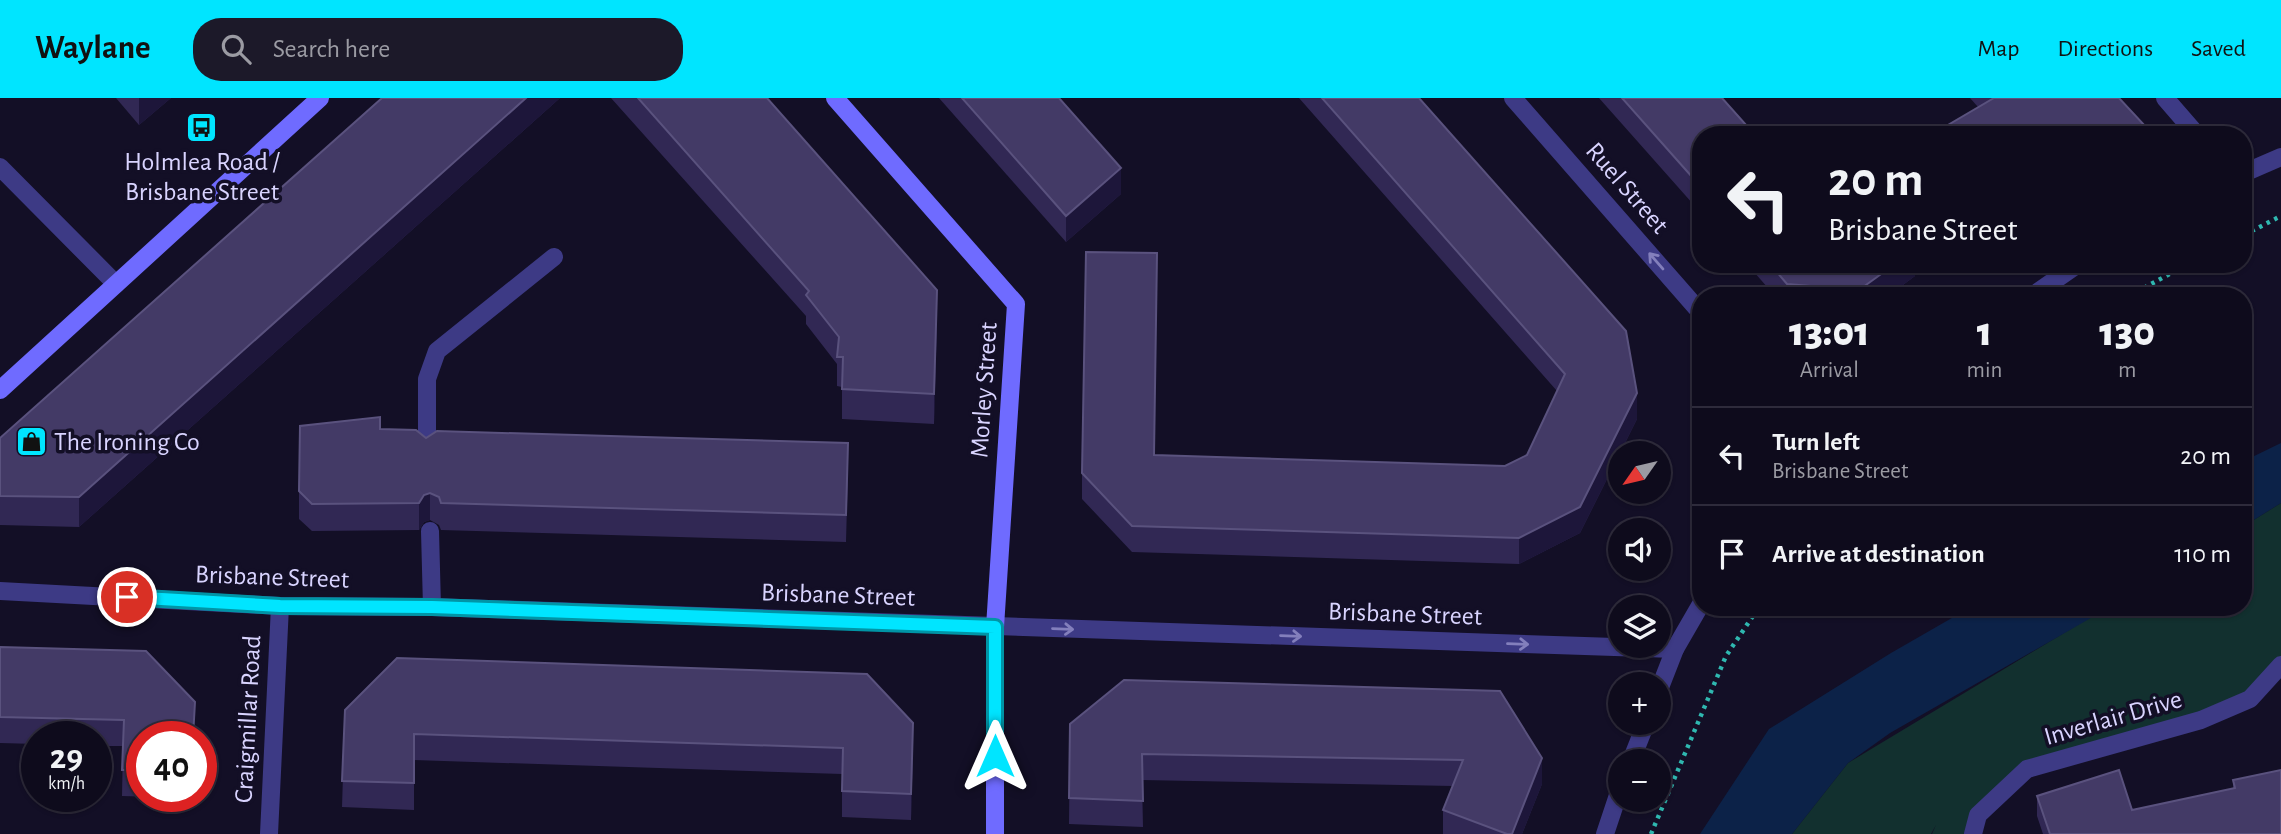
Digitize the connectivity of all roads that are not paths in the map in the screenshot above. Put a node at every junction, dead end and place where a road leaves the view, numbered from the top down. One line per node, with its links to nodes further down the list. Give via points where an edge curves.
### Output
1 (320, 98): 11 (street)
2 (835, 98): 21 (street, Morley Street, via 1016,304)
3 (1513, 98): 13 (street, Ruel Street, one-way to 3)
4 (2165, 98): 5 (street)
5 (2189, 126)
6 (2281, 158): 8 (street)
7 (0, 167): 11 (street)
8 (2252, 170)
9 (554, 257): 15 (street, via 437,351 427,379)
10 (2065, 273): 12 (street)
11 (116, 284): 14 (street)
12 (2045, 287)
13 (1692, 303)
14 (0, 390)
15 (427, 454)
16 (430, 531): 19 (street)
17 (0, 590): 18 (street, Brisbane Street)
18 (280, 606): 19 (street, Brisbane Street); 26 (street, Craigmillar Road)
19 (432, 607): 21 (street, Brisbane Street)
20 (1694, 616): 22 (street)
21 (995, 627): 22 (street, Brisbane Street, one-way to 22); 27 (street, Morley Street)
22 (1675, 649): 24 (street)
23 (2281, 665): 29 (street, Inverlair Drive, via 2250,699 2201,720 2028,769 1978,816)
24 (1666, 672)
25 (1612, 812): 28 (street)
26 (269, 834)
27 (995, 834)
28 (1605, 834)
29 (1973, 834)

